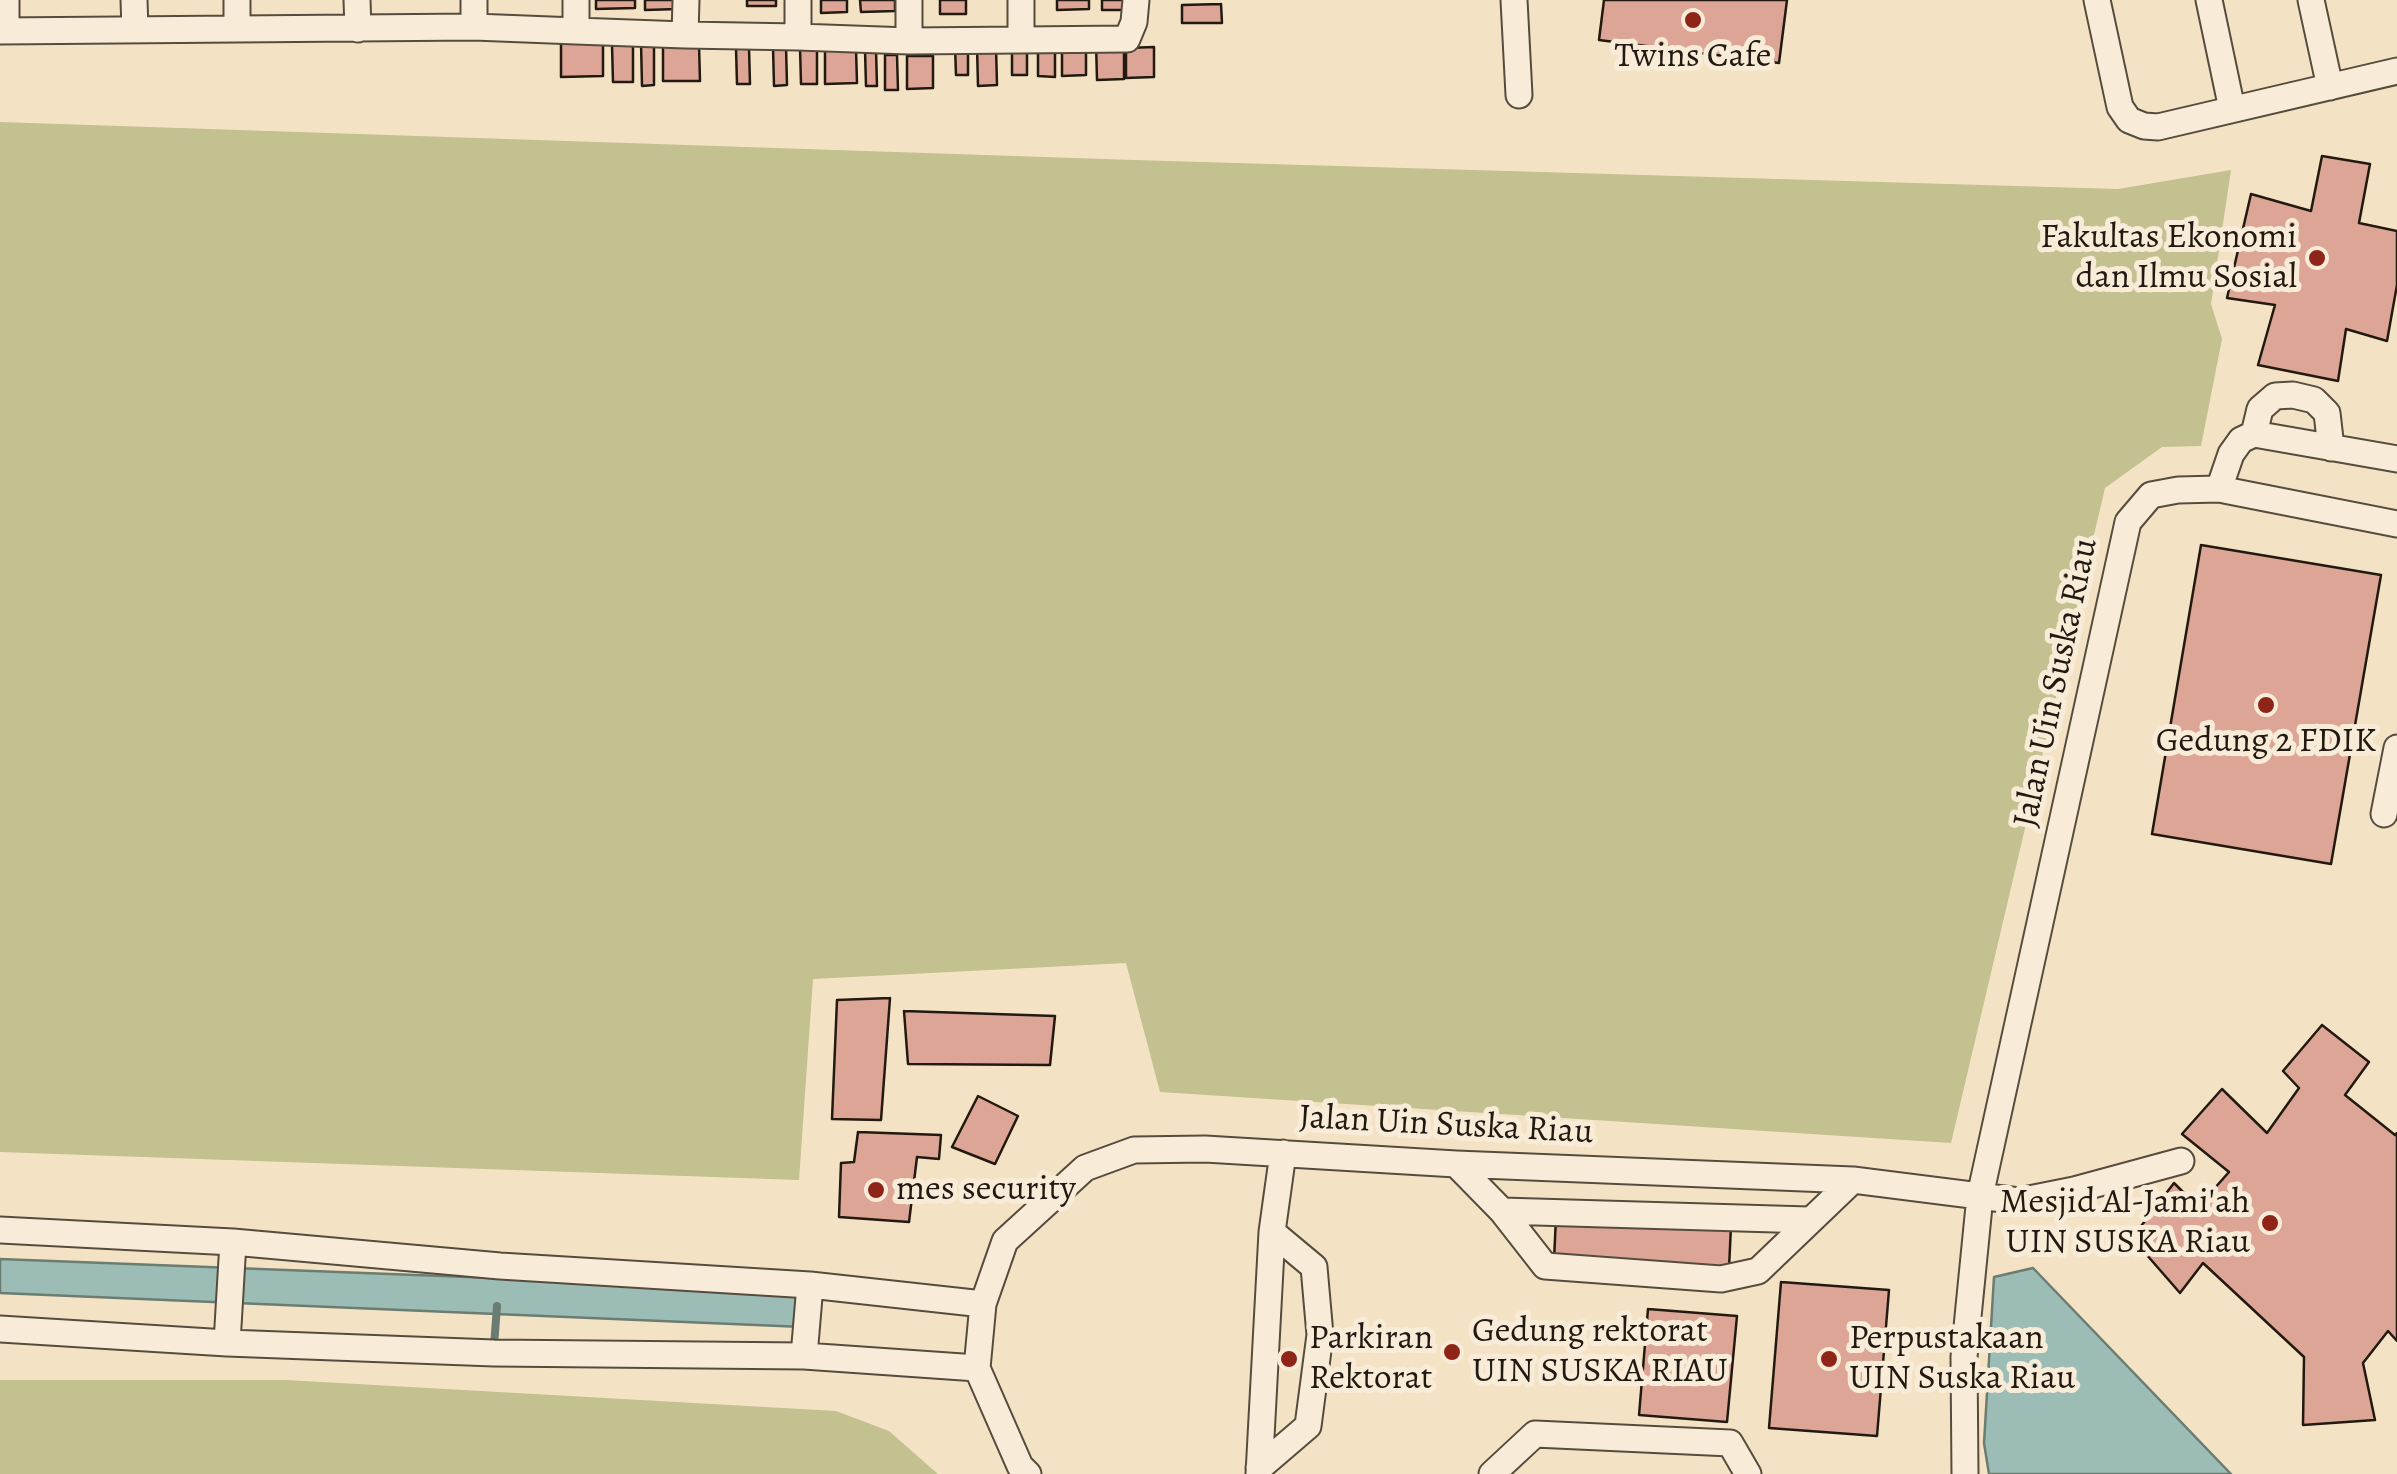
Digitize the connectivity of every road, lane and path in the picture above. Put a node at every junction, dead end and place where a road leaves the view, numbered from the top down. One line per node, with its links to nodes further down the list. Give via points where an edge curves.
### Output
1 (6, 0): 19 (street)
2 (134, 0): 20 (street)
3 (237, 0): 17 (street)
4 (357, 0): 18 (street)
5 (474, 0): 16 (street)
6 (576, 0): 21 (street)
7 (686, 0): 22 (street)
8 (798, 0): 23 (street)
9 (908, 0): 24 (street)
10 (1022, 0): 25 (street)
11 (1136, 0): 25 (street, via 1127,39)
12 (1514, 0): 28 (street)
13 (2096, 0): 29 (street, via 2120,107 2129,120 2158,127)
14 (2208, 0): 29 (street)
15 (2312, 0): 27 (street)
16 (474, 28): 18 (street); 21 (street)
17 (237, 29): 18 (street); 20 (street)
18 (358, 29)
19 (3, 30): 20 (street)
20 (136, 30)
21 (576, 31): 22 (street)
22 (685, 35): 23 (street)
23 (798, 38): 24 (street)
24 (908, 40): 25 (street)
25 (1021, 40)
26 (2397, 71): 27 (street)
27 (2330, 87): 29 (street)
28 (1520, 95)
29 (2232, 110)
30 (2254, 434): 31 (street); 31 (street, via 2260,408 2275,396 2293,395 2314,400 2327,413); 33 (street, via 2232,454)
31 (2332, 448): 32 (street)
32 (2397, 459)
33 (2220, 488): 34 (street, Jalan Uin Suska Riau); 41 (street, Jalan Uin Suska Riau, via 2151,495 2128,522)
34 (2397, 524)
35 (2397, 748): 36 (street)
36 (2384, 814)
37 (1283, 1152): 39 (street, Jalan Uin Suska Riau); 45 (street); 48 (street, Jalan Uin Suska Riau, via 1134,1150 1085,1168 1005,1241)
38 (2181, 1161): 41 (street, via 2019,1201)
39 (1456, 1164): 40 (street, Jalan Uin Suska Riau); 42 (street)
40 (1853, 1180): 41 (street, Jalan Uin Suska Riau); 43 (street)
41 (1980, 1196): 57 (street, Jalan Uin Suska Riau, via 1964,1357)
42 (1502, 1211): 43 (street); 43 (street, via 1545,1266 1721,1279 1758,1271)
43 (1810, 1220)
44 (0, 1230): 46 (street)
45 (1272, 1232): 53 (street); 53 (street, via 1314,1267 1320,1335 1308,1426)
46 (233, 1253): 47 (street, via 500,1266); 50 (street)
47 (809, 1292): 48 (street); 51 (street)
48 (983, 1304): 52 (street, Jalan Uin Suska Riau)
49 (0, 1330): 50 (street)
50 (228, 1343): 51 (street, via 494,1353)
51 (804, 1350): 52 (street)
52 (977, 1368): 54 (street, Jalan Uin Suska Riau)
53 (1259, 1471)
54 (1028, 1474)
55 (1492, 1474): 56 (street, via 1535,1434 1730,1443)
56 (1748, 1474)
57 (1965, 1474)

